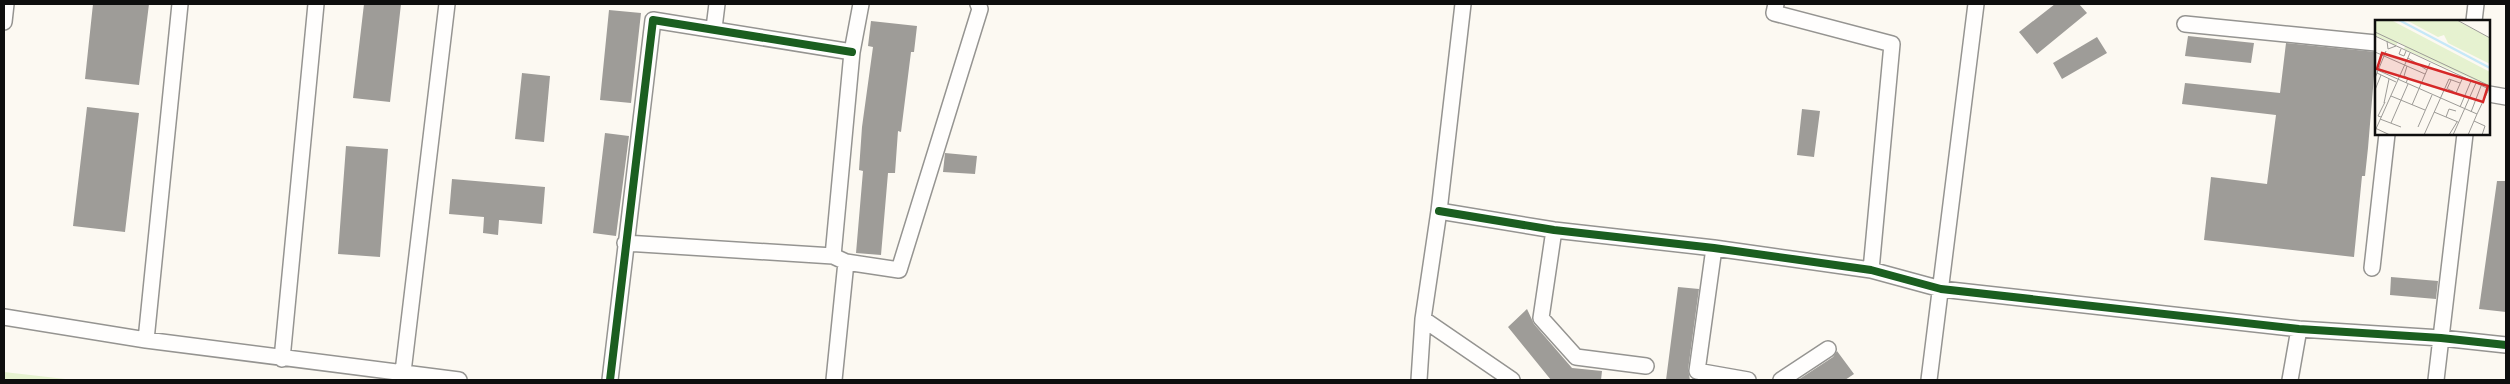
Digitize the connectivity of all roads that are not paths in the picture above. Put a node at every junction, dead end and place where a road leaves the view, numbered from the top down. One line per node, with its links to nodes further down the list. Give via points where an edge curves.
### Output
1 (6, 4): 13 (street)
2 (180, 4): 34 (street)
3 (316, 4): 37 (street)
4 (447, 4): 39 (street)
5 (717, 4): 15 (street)
6 (861, 4): 17 (street)
7 (978, 4): 26 (street, via 980,9 899,270)
8 (1463, 4): 22 (street)
9 (1776, 4): 28 (street, via 1774,13 1892,44)
10 (1976, 4): 29 (street)
11 (2476, 4): 12 (street)
12 (2474, 20)
13 (4, 22)
14 (2185, 24): 16 (street)
15 (714, 28): 17 (street); 24 (street, via 653,20)
16 (2375, 43)
17 (852, 52): 26 (street)
18 (2490, 94): 19 (street)
19 (2506, 97)
20 (2387, 135): 27 (street)
21 (2465, 135): 33 (street)
22 (1439, 211): 23 (street); 31 (street)
23 (1554, 230): 25 (street); 38 (street, via 1541,318 1576,357)
24 (626, 243): 26 (street); 41 (street)
25 (1714, 248): 28 (street); 45 (street, via 1697,371)
26 (839, 259): 42 (street)
27 (2372, 268)
28 (1871, 270): 29 (street)
29 (1941, 290): 32 (street); 47 (street)
30 (4, 317): 34 (street)
31 (1423, 319): 43 (street); 44 (street)
32 (2299, 329): 33 (street); 48 (street)
33 (2441, 338): 35 (street); 49 (street)
34 (146, 340): 37 (street)
35 (2506, 345)
36 (1828, 349): 46 (street)
37 (282, 359): 39 (street)
38 (1646, 366)
39 (403, 372): 40 (street)
40 (459, 380)
41 (610, 380)
42 (834, 380)
43 (1419, 380)
44 (1512, 380)
45 (1748, 380)
46 (1781, 380)
47 (1929, 380)
48 (2290, 380)
49 (2436, 380)

